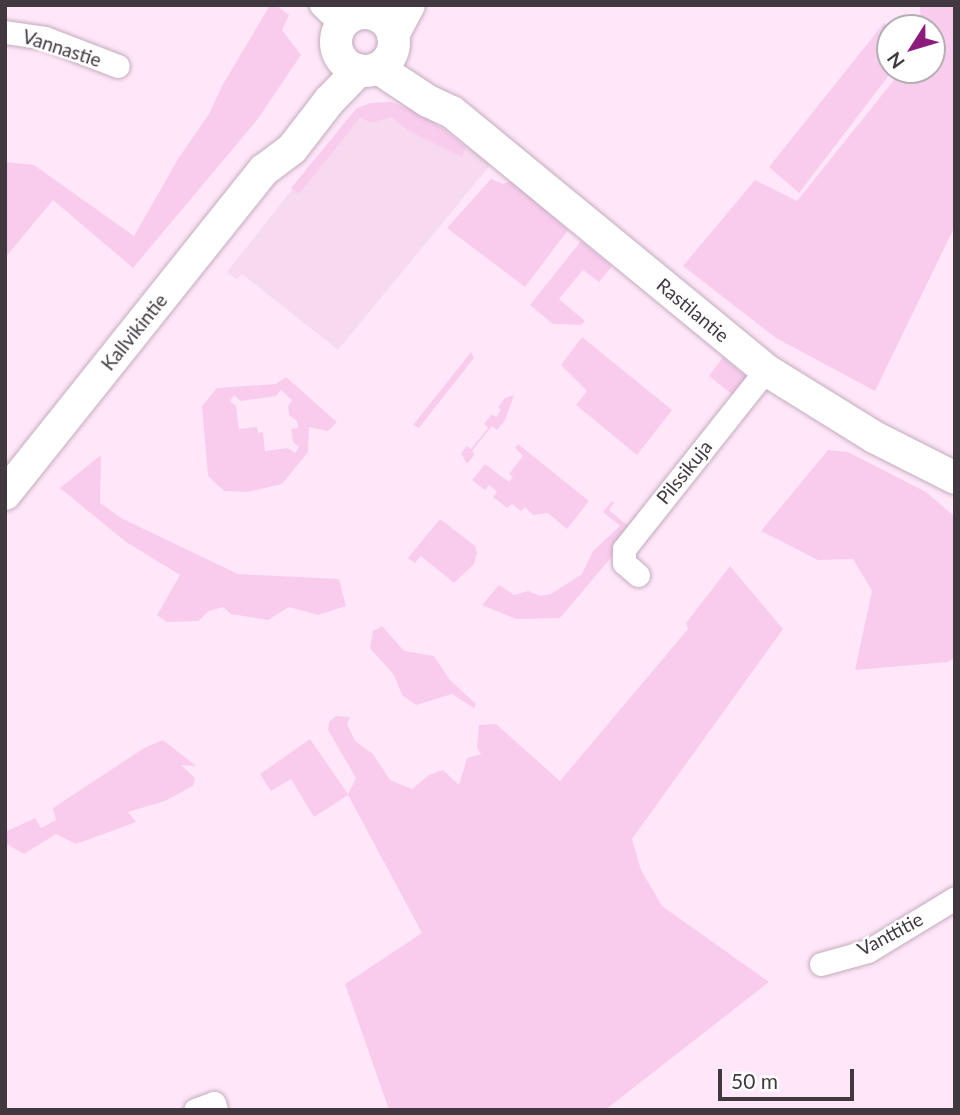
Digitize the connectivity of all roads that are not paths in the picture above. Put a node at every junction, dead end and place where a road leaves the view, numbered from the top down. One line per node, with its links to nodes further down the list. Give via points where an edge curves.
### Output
1 (409, 5): 3 (street, Kallvikintie)
2 (5, 32): 4 (street, Vannastie, via 45,38)
3 (364, 35): 5 (street, Rastilantie, via 440,92 452,112); 7 (street, Kallvikintie, via 275,137 264,170)
4 (118, 66)
5 (766, 370): 6 (street, Rastilantie, via 874,437); 8 (street, Pilssikuja, via 624,549 624,563)
6 (955, 478)
7 (5, 494)
8 (638, 575)
9 (955, 898): 10 (street, Vanttitie, via 868,951)
10 (821, 964)
11 (195, 1110): 12 (street, via 214,1103)
12 (216, 1110)

